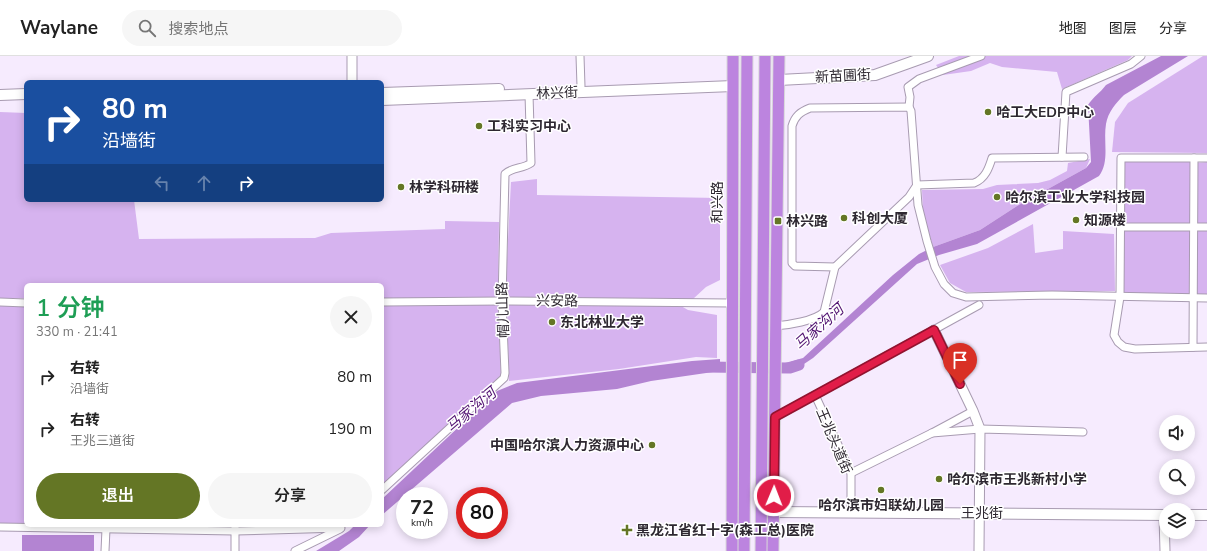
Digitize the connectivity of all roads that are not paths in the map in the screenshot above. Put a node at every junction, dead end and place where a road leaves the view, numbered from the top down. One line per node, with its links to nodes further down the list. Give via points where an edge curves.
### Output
1 (352, 56): 11 (street)
2 (580, 56): 13 (street)
3 (733, 56): 12 (highway, 和兴路)
4 (746, 56): 12 (highway); 27 (highway, 和兴路)
5 (765, 56): 72 (highway)
6 (779, 56): 10 (highway)
7 (923, 56): 10 (main road, 新苗圃街, via 875,75)
8 (981, 56): 21 (street, via 919,80 908,88)
9 (1141, 56): 22 (street, via 1131,64 1066,92)
10 (779, 77): 42 (highway)
11 (352, 80)
12 (733, 84): 13 (main road, 林兴街); 17 (main road, 林兴街); 32 (highway, 和兴路)
13 (580, 86): 14 (main road, 林兴街)
14 (384, 93)
15 (0, 94): 16 (main road)
16 (24, 94)
17 (528, 94): 18 (main road, 林兴街); 36 (street, 帽儿山路, via 531,163 505,174)
18 (384, 100)
19 (0, 101): 20 (main road)
20 (24, 101)
21 (909, 107): 26 (street); 31 (street, via 810,108 801,111 795,118 792,126 792,263 795,266)
22 (1062, 157): 23 (street); 26 (street, via 992,158 985,175 974,183)
23 (1084, 157)
24 (1194, 158): 25 (street); 28 (street, via 1121,158); 29 (street)
25 (1207, 158)
26 (917, 185): 31 (street, via 909,197); 33 (street, via 918,205 935,267 944,284 953,293 966,297)
27 (745, 218): 32 (highway); 65 (highway, 和兴路)
28 (1121, 227): 29 (street); 33 (street)
29 (1193, 227): 30 (street); 34 (street)
30 (1207, 227)
31 (835, 267): 42 (street, via 824,312 819,318)
32 (732, 272): 40 (highway, 和兴路)
33 (1120, 297): 34 (street); 44 (street, via 1114,335 1124,347)
34 (1193, 298): 35 (street); 44 (street)
35 (1207, 298)
36 (502, 301): 38 (street, 兴安路); 40 (street, 兴安路); 53 (street, 帽儿山路, via 504,378)
37 (0, 302): 39 (street)
38 (384, 302)
39 (24, 303)
40 (732, 304): 54 (highway, 和兴路)
41 (979, 305): 43 (street)
42 (775, 326): 48 (highway)
43 (934, 330): 46 (street); 47 (street)
44 (1193, 347): 45 (street)
45 (1207, 347)
46 (814, 395): 48 (street); 52 (street, 王兆头道街)
47 (973, 411): 49 (street); 51 (street)
48 (775, 417): 55 (highway)
49 (980, 429): 50 (street); 51 (street); 57 (street)
50 (1083, 432)
51 (932, 433): 52 (street)
52 (851, 473): 56 (street, 王兆头道街)
53 (384, 488)
54 (732, 512): 65 (highway); 70 (highway)
55 (774, 512): 56 (main road, 王兆街); 73 (highway)
56 (851, 512): 57 (main road, 王兆街)
57 (979, 512): 58 (main road, 王兆街); 74 (street)
58 (1159, 515)
59 (1195, 515): 60 (main road)
60 (1207, 515)
61 (0, 527): 64 (street)
62 (343, 527): 63 (street); 69 (street)
63 (235, 528): 64 (street); 68 (street)
64 (106, 529): 67 (street)
65 (744, 539): 71 (highway, 和兴路)
66 (1165, 539): 75 (street)
67 (105, 551)
68 (235, 551)
69 (295, 551)
70 (732, 551)
71 (744, 551)
72 (761, 551)
73 (773, 551)
74 (979, 551)
75 (1165, 551)

